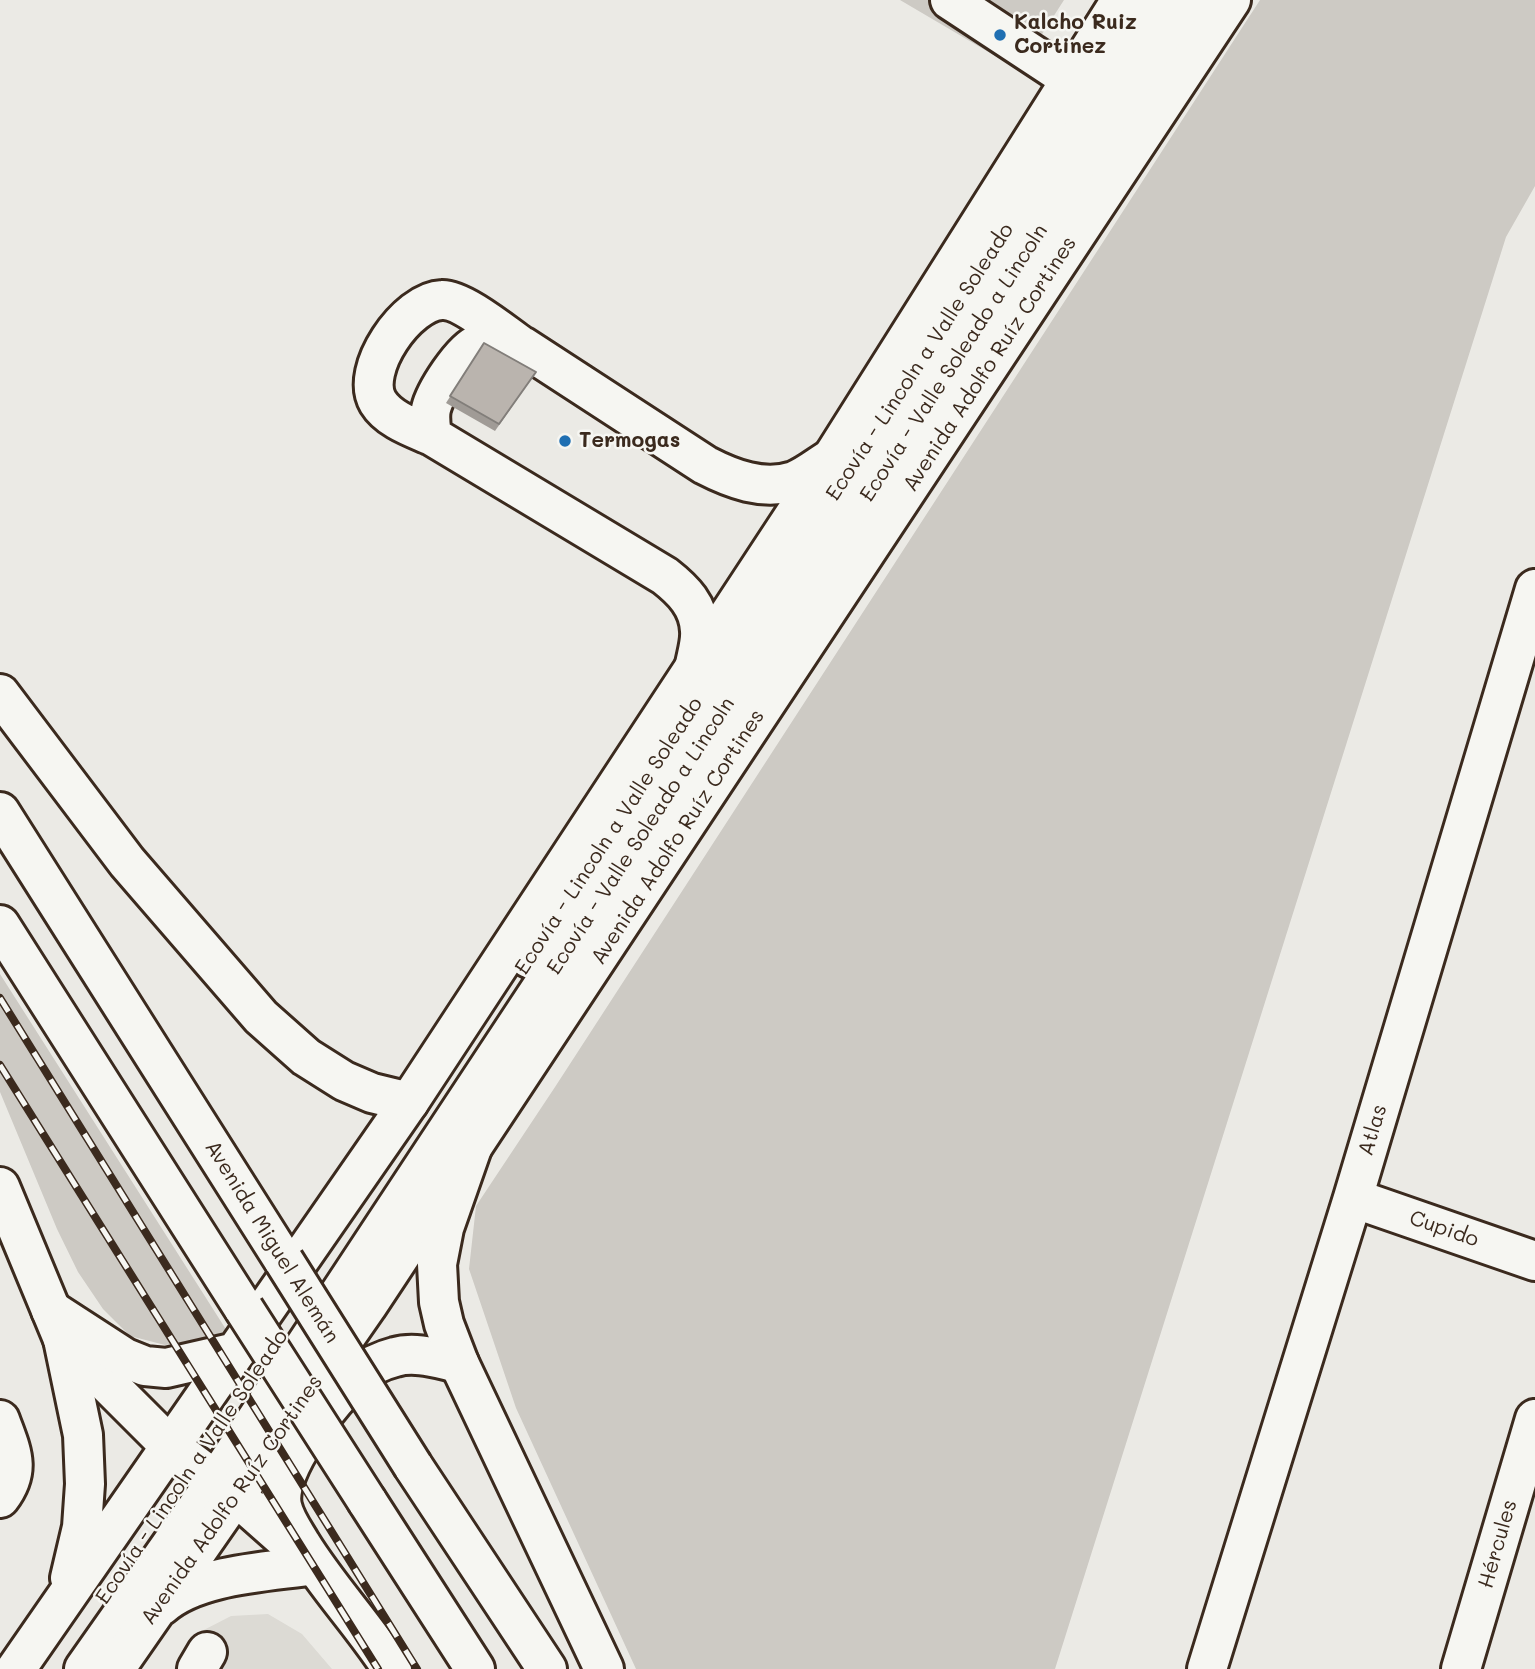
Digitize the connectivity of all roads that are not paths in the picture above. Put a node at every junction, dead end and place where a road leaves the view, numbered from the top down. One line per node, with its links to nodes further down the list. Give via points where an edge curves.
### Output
1 (950, 0): 6 (main road)
2 (1121, 0): 7 (main road, Avenida Adolfo Ruíz Cortines)
3 (1157, 0): 26 (main road, Ecovía - Lincoln a Valle Soleado)
4 (1193, 0): 26 (main road, Ecovía - Valle Soleado a Lincoln)
5 (1231, 0): 17 (main road, Avenida Adolfo Ruíz Cortines)
6 (988, 11): 7 (main road)
7 (1070, 79): 10 (main road, Avenida Adolfo Ruíz Cortines)
8 (522, 346): 9 (main road, via 483,342 471,347 434,399); 9 (main road, via 469,310 443,300 426,303 407,319 384,350 372,385 388,413); 10 (main road, via 726,476 769,484 795,481)
9 (432, 436): 12 (main road, via 681,590 694,605 701,631)
10 (832, 458): 12 (main road, Avenida Adolfo Ruíz Cortines)
11 (1535, 590): 19 (main road, Atlas)
12 (694, 670): 16 (main road, Avenida Adolfo Ruíz Cortines)
13 (0, 694): 16 (main road, via 127,862 261,1017 306,1058 344,1081)
14 (0, 812): 36 (main road, Avenida Miguel Alemán, bridge, via 413,1466)
15 (0, 925): 35 (main road, bridge)
16 (409, 1102): 22 (main road, Avenida Adolfo Ruíz Cortines)
17 (472, 1148): 23 (main road, via 444,1228 437,1264 441,1313); 26 (main road, Avenida Adolfo Ruíz Cortines, via 367,1306)
18 (0, 1186): 21 (main road)
19 (1353, 1198): 20 (main road, Cupido); 38 (main road, Atlas)
20 (1535, 1261)
21 (57, 1325): 22 (main road, via 145,1366 166,1368); 26 (main road); 29 (main road, via 83,1435 85,1484 82,1527)
22 (236, 1352): 26 (main road, Avenida Adolfo Ruíz Cortines)
23 (459, 1363): 28 (main road, via 415,1355 379,1363 359,1374 316,1424 281,1489 286,1519); 37 (main road)
24 (1535, 1419): 39 (main road, Hércules)
25 (0, 1420): 27 (main road, via 13,1460 9,1485)
26 (205, 1473): 28 (main road); 29 (main road, Avenida Adolfo Ruíz Cortines); 30 (main road, Avenida Adolfo Ruíz Cortines); 31 (main road, Ecovía - Lincoln a Valle Soleado); 32 (main road, Ecovía - Valle Soleado a Lincoln)
27 (0, 1498)
28 (314, 1565): 30 (main road, via 192,1587); 34 (main road)
29 (65, 1598): 31 (main road, Avenida Adolfo Ruíz Cortines)
30 (154, 1612): 33 (main road, Avenida Adolfo Ruíz Cortines)
31 (22, 1665)
32 (84, 1669)
33 (115, 1669)
34 (392, 1669)
35 (475, 1669)
36 (547, 1669)
37 (604, 1669)
38 (1207, 1669)
39 (1461, 1669)

